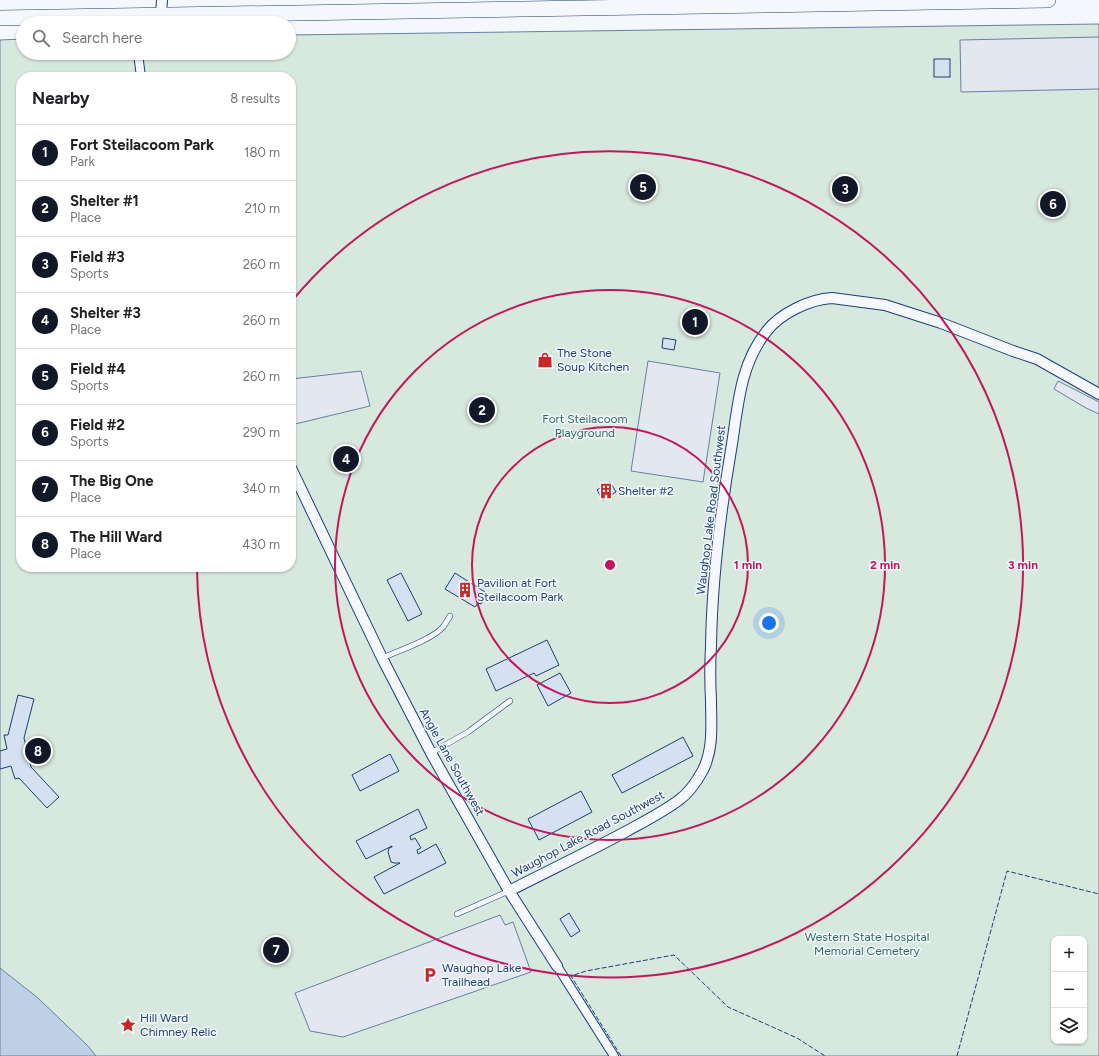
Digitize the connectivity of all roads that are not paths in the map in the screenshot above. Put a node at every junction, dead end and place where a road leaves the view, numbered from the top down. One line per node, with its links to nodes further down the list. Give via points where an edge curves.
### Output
1 (1048, 0): 2 (main road)
2 (161, 7): 3 (main road)
3 (29, 16)
4 (16, 17): 5 (main road)
5 (0, 18)
6 (139, 60): 7 (street)
7 (141, 72)
8 (1099, 394): 14 (street, Waughop Lake Road Southwest, via 1037,359 885,305 823,299 804,304 773,324 754,350 742,379 738,400 715,569 710,670 711,738 702,771 681,799 666,809)
9 (296, 478): 11 (street, Angle Lane Southwest)
10 (450, 616): 11 (lane, via 443,628 433,635)
11 (382, 658): 13 (street, Angle Lane Southwest)
12 (510, 700): 13 (lane, via 468,732)
13 (431, 753): 14 (street, Angle Lane Southwest)
14 (509, 891): 15 (lane, Waughop Lake Road Southwest); 16 (street, Angle Lane Southwest)
15 (457, 914)
16 (557, 966): 17 (street, Angle Lane Southwest)
17 (614, 1056)

